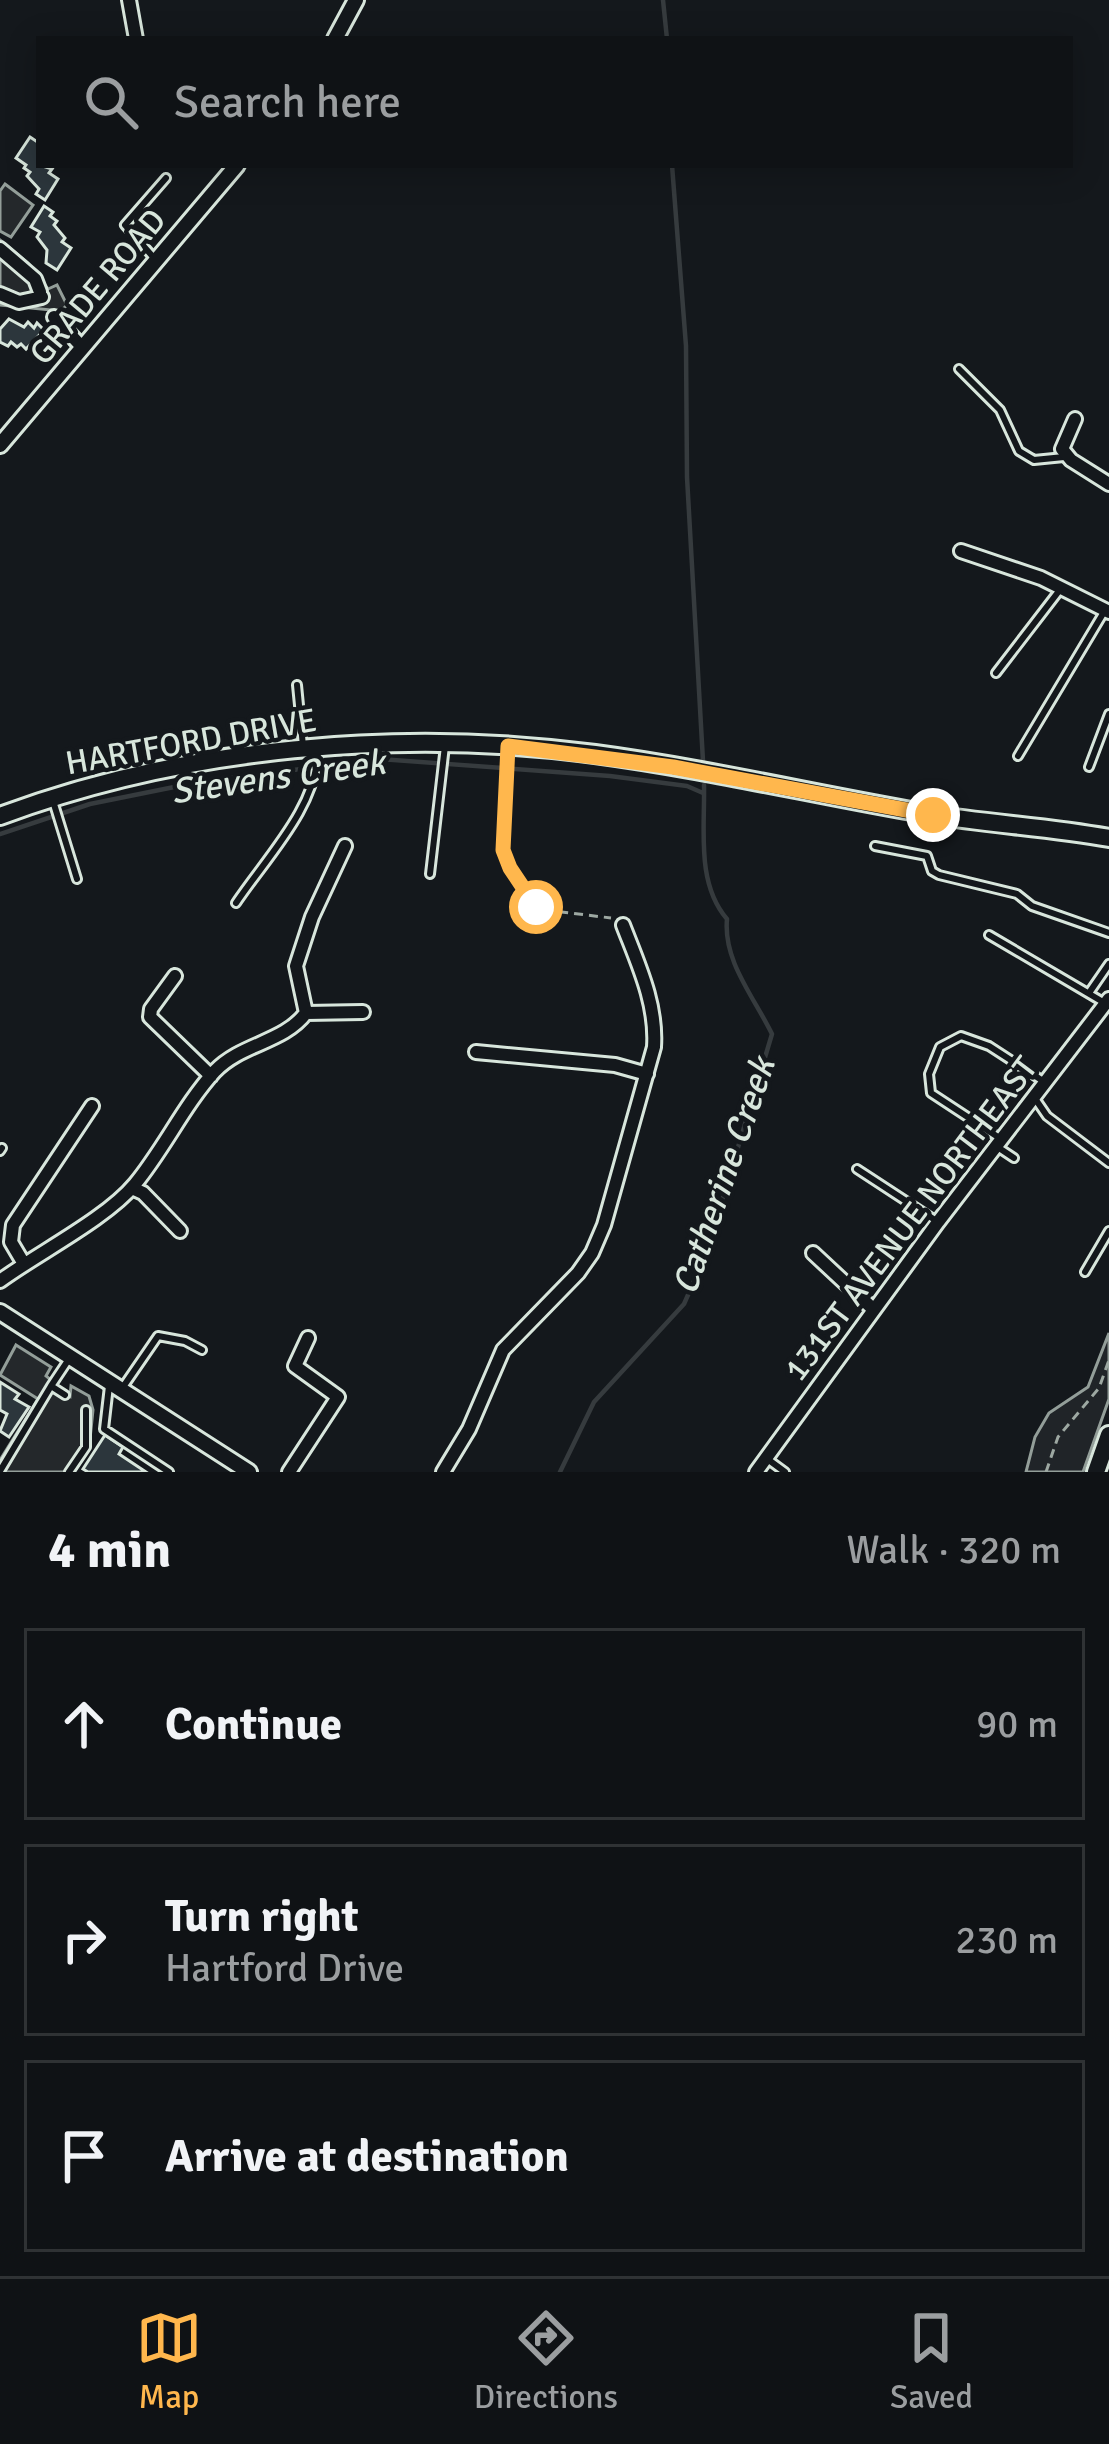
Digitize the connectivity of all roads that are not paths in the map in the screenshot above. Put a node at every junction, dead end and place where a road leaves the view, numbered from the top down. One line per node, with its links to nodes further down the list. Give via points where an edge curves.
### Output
1 (129, 0): 3 (street)
2 (356, 0): 4 (street)
3 (135, 36)
4 (337, 36)
5 (234, 168): 8 (street, GRADE ROAD)
6 (166, 178): 8 (lane, via 125,225)
7 (0, 249): 9 (street, via 35,279 41,295 19,302)
8 (156, 260): 11 (street, GRADE ROAD)
9 (0, 294)
10 (54, 317): 11 (street)
11 (81, 346): 14 (street, GRADE ROAD)
12 (959, 369): 15 (lane, via 1000,410 1019,451 1034,460)
13 (1075, 419): 15 (street, via 1062,448)
14 (0, 445)
15 (1067, 455): 16 (street)
16 (1109, 484)
17 (961, 551): 18 (street)
18 (1061, 588): 19 (street); 20 (lane)
19 (1107, 610): 26 (lane)
20 (996, 673)
21 (297, 686): 24 (lane)
22 (1109, 714): 27 (lane)
23 (445, 748): 24 (main road, HARTFORD DRIVE); 25 (main road, HARTFORD DRIVE); 34 (lane)
24 (313, 751): 29 (main road, HARTFORD DRIVE, via 249,755); 36 (lane, via 317,770 308,796)
25 (508, 751): 28 (lane); 31 (main road, HARTFORD DRIVE, via 594,754)
26 (1018, 756)
27 (1089, 767)
28 (508, 769)
29 (56, 808): 30 (main road, HARTFORD DRIVE); 35 (lane)
30 (0, 816)
31 (1109, 838)
32 (345, 846): 45 (street, via 296,966)
33 (875, 846): 38 (lane, via 927,856 939,875 1018,894)
34 (430, 874)
35 (77, 879)
36 (236, 903)
37 (623, 925): 47 (street, via 656,1029)
38 (1109, 933)
39 (989, 935): 42 (lane)
40 (1109, 964): 42 (lane)
41 (175, 976): 48 (street, via 150,1017)
42 (1089, 993): 43 (lane)
43 (1107, 1001): 49 (street, 131ST AVENUE NORTHEAST)
44 (362, 1012): 45 (street)
45 (306, 1013): 48 (street, via 293,1031 252,1044)
46 (476, 1052): 47 (street)
47 (646, 1074): 80 (street, via 592,1253 502,1350 470,1430)
48 (211, 1076): 56 (street)
49 (1046, 1083): 50 (street, 131ST AVENUE NORTHEAST); 52 (lane, via 961,1036 940,1047 931,1094)
50 (1035, 1097): 52 (street, 131ST AVENUE NORTHEAST); 54 (lane, via 1047,1116)
51 (92, 1106): 61 (street, via 13,1226 11,1242)
52 (999, 1143): 53 (lane); 57 (street, 131ST AVENUE NORTHEAST)
53 (1014, 1159)
54 (1109, 1163)
55 (856, 1169): 57 (lane)
56 (132, 1188): 58 (street); 61 (street)
57 (938, 1222): 64 (street, 131ST AVENUE NORTHEAST)
58 (180, 1231)
59 (1109, 1232): 62 (lane)
60 (813, 1253): 64 (street)
61 (24, 1264): 63 (street)
62 (1085, 1272)
63 (0, 1281)
64 (874, 1309): 74 (street, 131ST AVENUE NORTHEAST)
65 (0, 1312): 68 (street)
66 (308, 1338): 79 (street, via 295,1366 338,1397)
67 (202, 1350): 70 (lane, via 158,1336)
68 (70, 1358): 69 (lane); 70 (street)
69 (51, 1386): 71 (lane); 75 (lane)
70 (115, 1386): 77 (lane, via 104,1429); 78 (street)
71 (64, 1395)
72 (86, 1410): 76 (lane, via 86,1447)
73 (1109, 1435): 83 (main road)
74 (766, 1458): 81 (street, 131ST AVENUE NORTHEAST); 82 (lane)
75 (0, 1471)
76 (70, 1472)
77 (169, 1472)
78 (249, 1472)
79 (289, 1472)
80 (443, 1472)
81 (756, 1472)
82 (785, 1472)
83 (1096, 1472)

